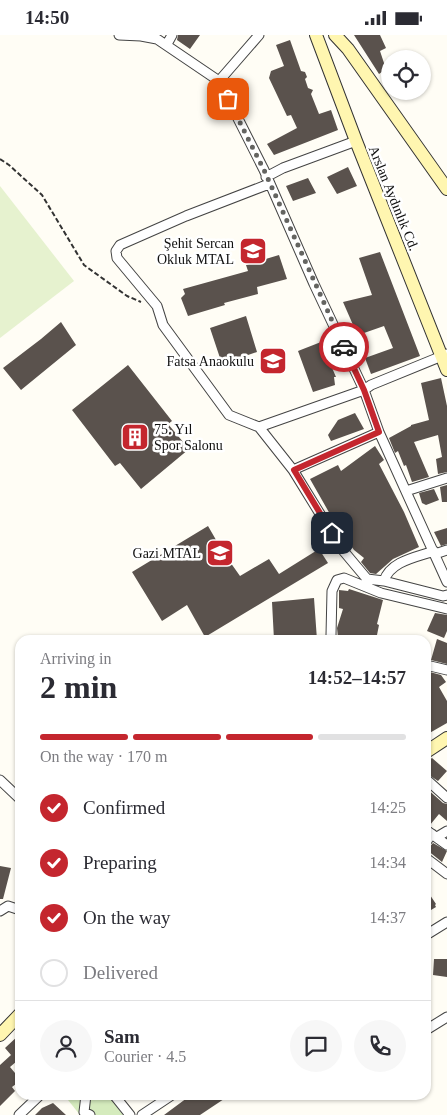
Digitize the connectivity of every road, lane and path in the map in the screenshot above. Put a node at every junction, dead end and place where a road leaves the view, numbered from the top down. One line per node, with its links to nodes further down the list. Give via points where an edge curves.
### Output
1 (119, 35): 2 (street)
2 (141, 35): 7 (street)
3 (172, 35): 7 (street)
4 (259, 35): 8 (street)
5 (316, 35): 9 (street, Arslan Aydınlık Cd.)
6 (335, 35): 12 (street)
7 (167, 44): 8 (street)
8 (219, 81): 11 (street)
9 (356, 141): 11 (street, via 283,168); 14 (street, Arslan Aydınlık Cd.)
10 (0, 159): 13 (path, via 42,195 84,265 127,296)
11 (267, 180): 13 (street, via 120,245 116,251 117,258); 16 (street)
12 (447, 189)
13 (158, 309): 17 (street, via 163,325 228,415)
14 (444, 355): 15 (street, Arslan Aydınlık Cd.); 16 (street)
15 (447, 370)
16 (364, 390): 17 (street); 18 (street)
17 (259, 427): 19 (street)
18 (379, 432): 19 (street); 21 (street)
19 (294, 470): 24 (street, via 341,548 357,568 367,579)
20 (447, 478): 21 (street)
21 (406, 491): 23 (street)
22 (447, 550): 23 (street)
23 (435, 553): 24 (street, via 404,561 386,574); 25 (street)
24 (384, 581): 26 (street)
25 (447, 582)
26 (447, 595)
27 (447, 609): 28 (street, via 381,593 344,578 338,580 332,591)
28 (330, 635)
29 (431, 666): 30 (street)
30 (447, 670)
31 (447, 739): 32 (street)
32 (431, 749)
33 (0, 780): 35 (street)
34 (431, 784): 36 (street)
35 (15, 794)
36 (447, 798)
37 (447, 831): 38 (street)
38 (432, 833): 39 (street)
39 (447, 845)
40 (431, 862): 41 (street)
41 (447, 874)
42 (15, 908): 43 (street, via 8,906)
43 (0, 911)
44 (447, 922): 45 (street)
45 (431, 932)
46 (447, 1017): 48 (street)
47 (15, 1019): 49 (street)
48 (431, 1027)
49 (0, 1035)
50 (35, 1100): 54 (street)
51 (85, 1100): 55 (street, via 84,1112)
52 (118, 1100): 56 (street)
53 (164, 1100): 57 (street)
54 (19, 1115)
55 (90, 1115)
56 (130, 1115)
57 (142, 1115)

